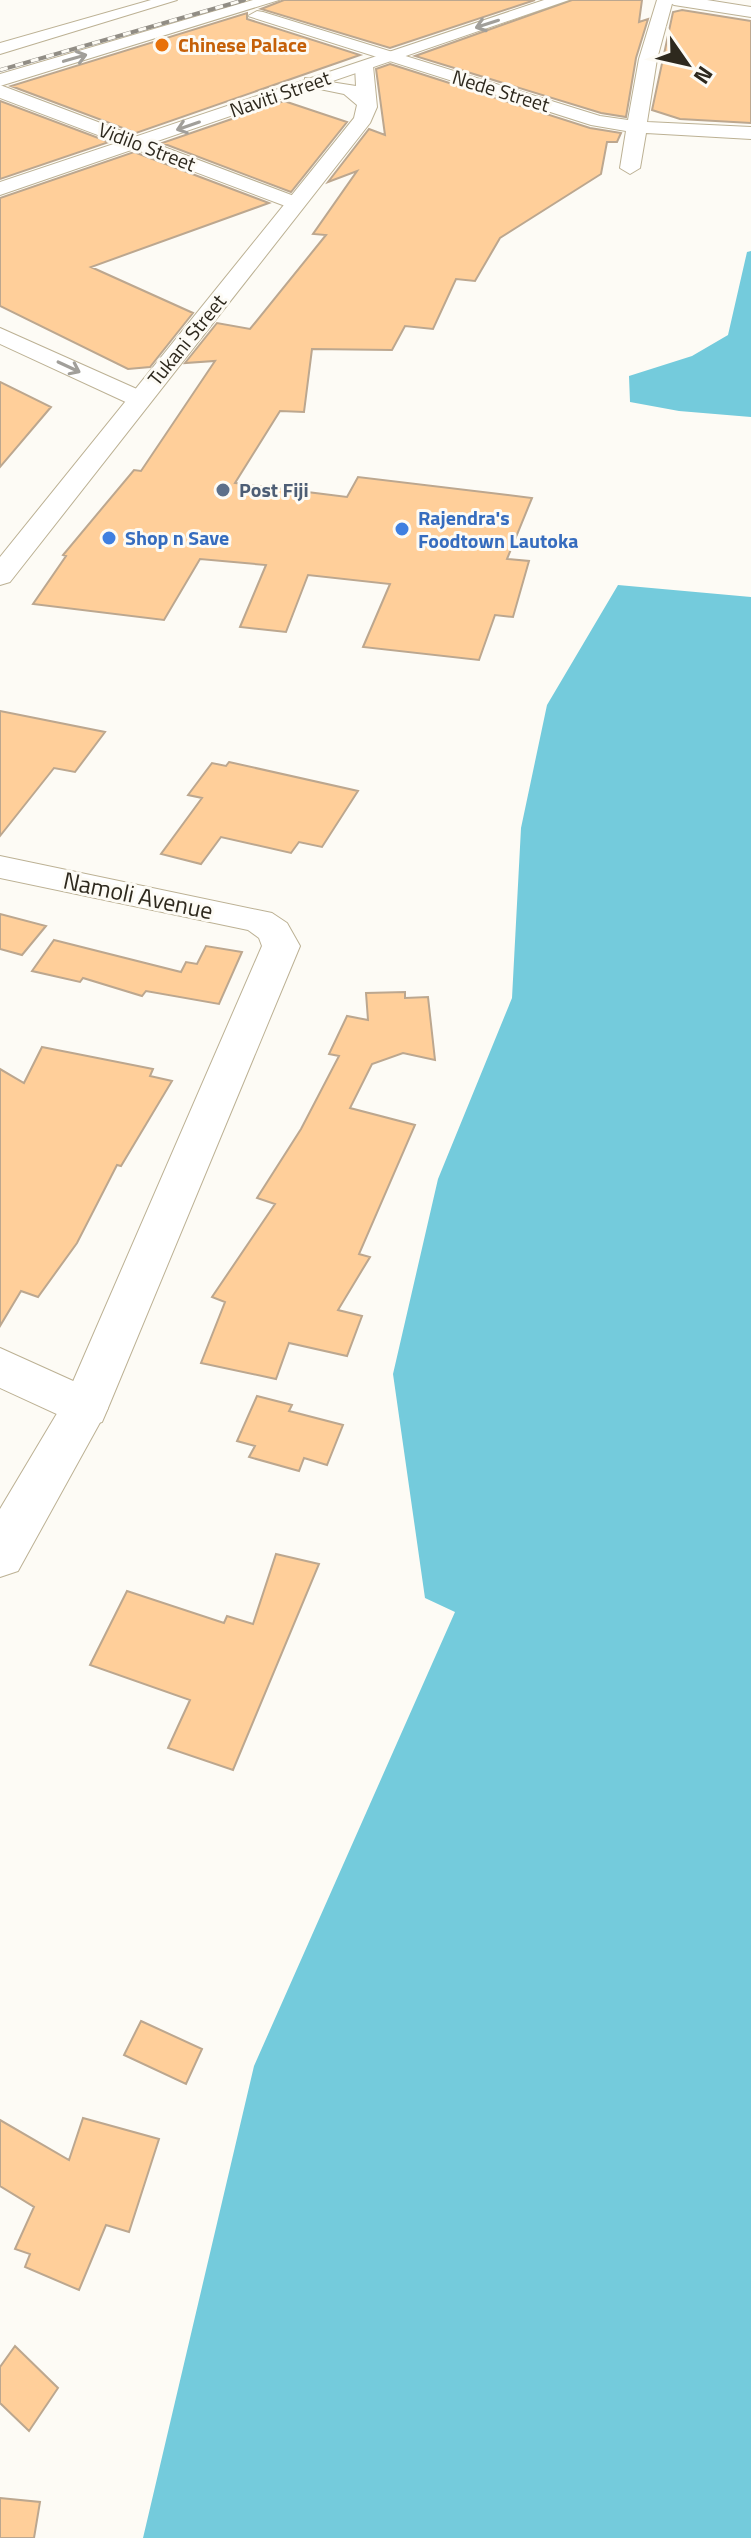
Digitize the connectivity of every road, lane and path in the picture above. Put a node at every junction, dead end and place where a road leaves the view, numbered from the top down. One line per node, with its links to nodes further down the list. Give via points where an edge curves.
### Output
1 (169, 0): 8 (street)
2 (271, 0): 11 (street, one-way to 2)
3 (561, 0): 9 (street, Naviti Street, one-way to 9)
4 (665, 0): 15 (street, via 648,59)
5 (674, 0): 6 (street)
6 (751, 12)
7 (257, 16): 9 (street, Nede Street)
8 (0, 49)
9 (388, 57): 10 (street, Naviti Street); 15 (street, Nede Street, via 598,121)
10 (364, 66): 12 (street, Naviti Street); 14 (street, Tukani Street)
11 (0, 80)
12 (312, 82): 14 (street, via 350,90); 17 (street, Naviti Street, one-way to 17)
13 (0, 91): 17 (street, Vidilo Street)
14 (366, 102): 20 (street, Tukani Street, via 363,119)
15 (639, 127): 16 (street, Nede Street); 18 (street)
16 (751, 133)
17 (139, 143): 19 (street, Naviti Street); 20 (street, Vidilo Street)
18 (630, 168)
19 (0, 189)
20 (295, 203): 22 (street, Tukani Street)
21 (0, 335): 22 (street, one-way to 22)
22 (139, 399): 23 (street, Tukani Street)
23 (2, 570)
24 (0, 867): 26 (street, Namoli Avenue, via 259,921 274,931 281,946)
25 (0, 1367): 26 (street)
26 (85, 1408): 27 (street)
27 (0, 1555)

